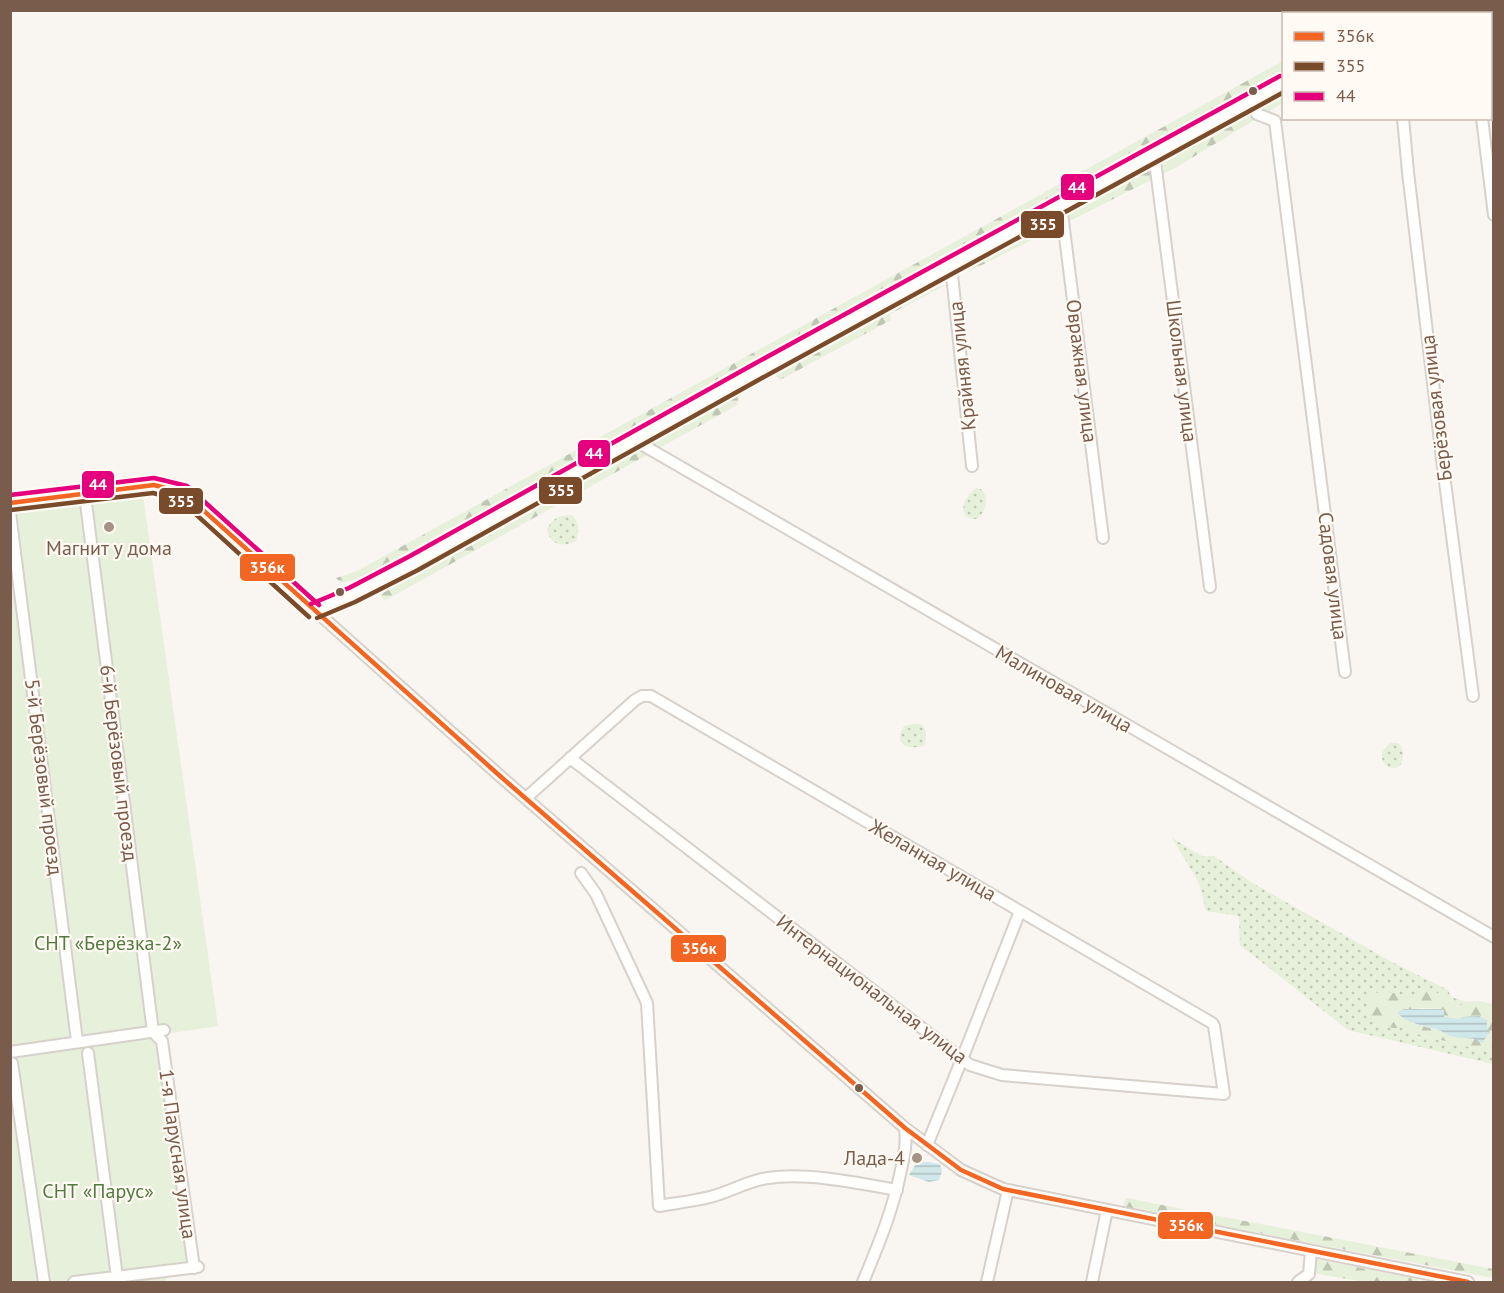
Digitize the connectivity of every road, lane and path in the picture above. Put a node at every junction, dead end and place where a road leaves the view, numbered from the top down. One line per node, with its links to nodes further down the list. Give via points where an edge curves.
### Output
1 (1282, 84): 2 (street)
2 (1255, 99): 5 (street); 17 (street, Садовая улица, via 1257,114 1275,122)
3 (1403, 120): 18 (street, Берёзовая улица)
4 (1482, 120): 7 (street)
5 (1154, 154): 6 (street); 15 (street, Школьная улица)
6 (1061, 205): 8 (street); 14 (street, Овражная улица)
7 (1494, 214)
8 (951, 265): 9 (street); 10 (street, Крайняя улица)
9 (634, 440): 16 (street, via 414,563); 23 (street, Малиновая улица)
10 (972, 466)
11 (85, 495): 12 (street); 16 (street, via 154,485 184,493); 24 (street, 6-й Берёзовый проезд)
12 (10, 503)
13 (10, 513): 25 (street, 5-й Берёзовый проезд)
14 (1103, 538)
15 (1210, 587)
16 (314, 611): 20 (street)
17 (1345, 672)
18 (1473, 696)
19 (570, 758): 20 (street); 22 (street, Желанная улица, via 635,700 651,696); 28 (street, Интернациональная улица)
20 (526, 798): 30 (street)
21 (581, 873): 32 (street, via 596,894 647,1003 659,1206 710,1197 768,1178 819,1179)
22 (1020, 911): 28 (street); 29 (street, Желанная улица, via 1212,1023)
23 (1494, 937)
24 (160, 1034): 25 (street); 36 (street, 1-я Парусная улица, via 196,1267)
25 (77, 1041): 27 (street)
26 (88, 1053): 36 (street)
27 (11, 1057): 38 (street)
28 (962, 1059): 29 (street, Интернациональная улица, via 1002,1076); 31 (street)
29 (1224, 1094)
30 (905, 1128): 31 (street); 32 (street, via 907,1141)
31 (927, 1145): 33 (street, via 961,1170)
32 (897, 1190): 40 (street)
33 (1008, 1190): 34 (street); 41 (street)
34 (1107, 1210): 35 (street); 42 (street)
35 (1311, 1251): 37 (street); 43 (street, via 1309,1274)
36 (110, 1279): 39 (street)
37 (1429, 1279): 44 (street)
38 (44, 1282)
39 (74, 1282)
40 (863, 1282)
41 (987, 1282)
42 (1092, 1282)
43 (1298, 1282)
44 (1468, 1282)

